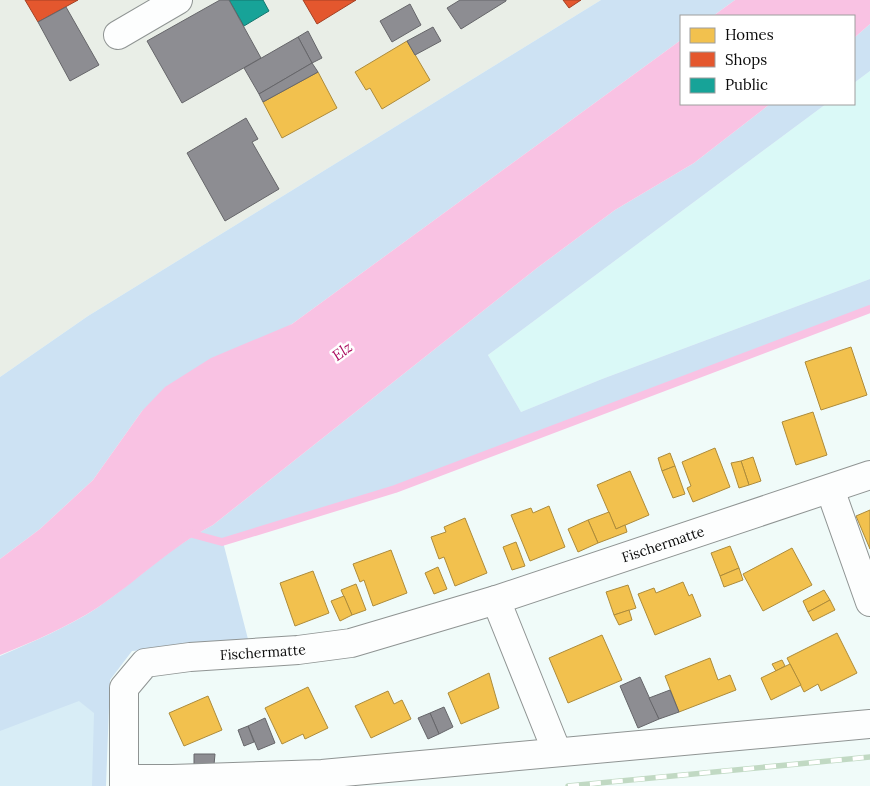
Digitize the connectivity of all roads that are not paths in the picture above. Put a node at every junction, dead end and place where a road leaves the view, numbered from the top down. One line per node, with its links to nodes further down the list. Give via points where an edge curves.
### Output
1 (178, 0): 2 (street)
2 (118, 35)
3 (870, 475): 4 (street, Fischermatte)
4 (830, 489): 5 (street, Fischermatte); 6 (street)
5 (496, 600): 8 (street); 9 (street, Fischermatte, via 351,643 145,662 124,688)
6 (870, 602)
7 (870, 724): 8 (street, Fischermatte)
8 (557, 752): 9 (street, Fischermatte, via 322,774)
9 (124, 782)

